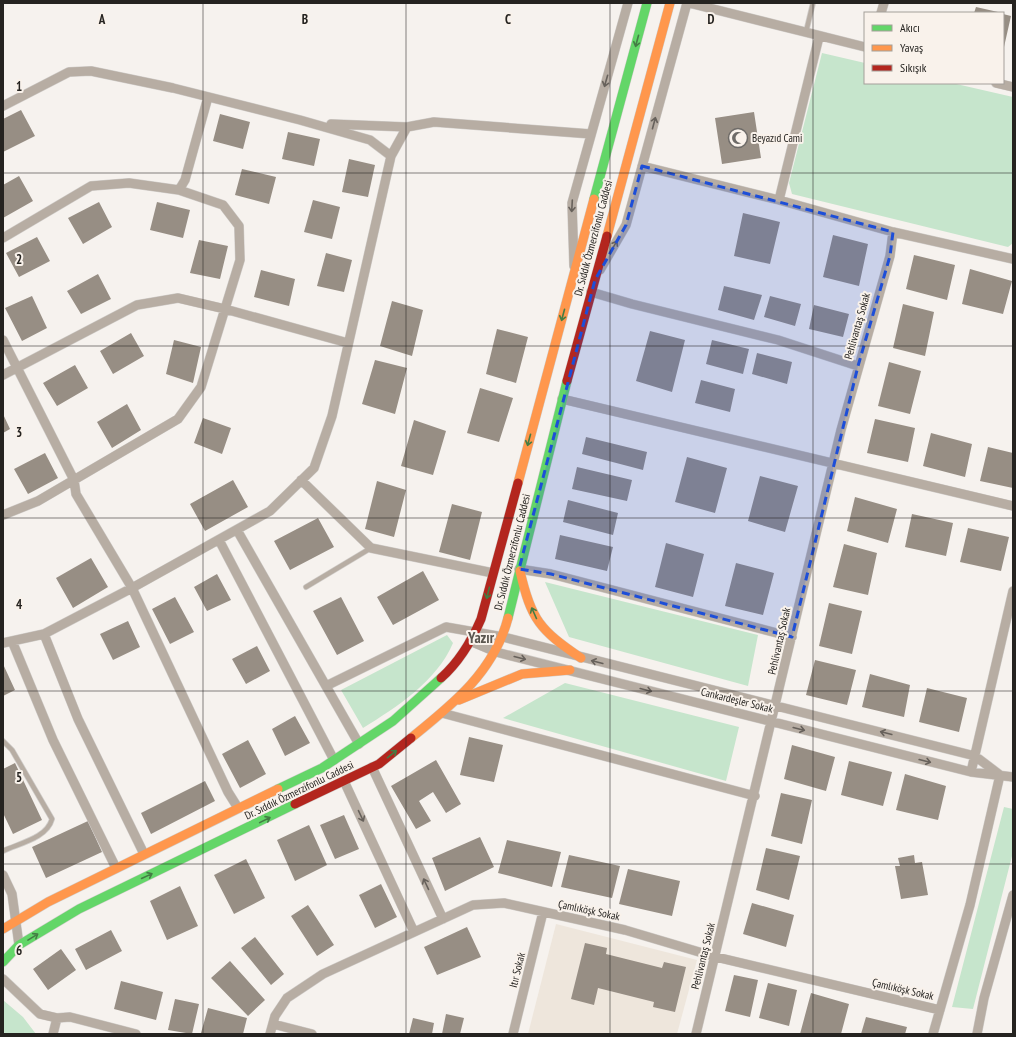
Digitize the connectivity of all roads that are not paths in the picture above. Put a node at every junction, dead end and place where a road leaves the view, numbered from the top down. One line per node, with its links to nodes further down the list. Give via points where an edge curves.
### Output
1 (628, 3): 15 (street, one-way to 15)
2 (647, 3): 23 (main road, Dr. Sıddık Özmerzifonlu Caddesi, one-way to 23)
3 (670, 3): 24 (main road, Dr. Sıddık Özmerzifonlu Caddesi)
4 (688, 3): 6 (street); 17 (street, one-way to 4)
5 (813, 3): 6 (lane)
6 (806, 33): 7 (street)
7 (819, 36): 8 (street); 19 (street)
8 (864, 47)
9 (999, 84): 10 (street)
10 (1013, 88)
11 (208, 96): 12 (street, via 91,71 69,72); 13 (street); 18 (street, via 185,180)
12 (3, 106)
13 (300, 120): 14 (street, via 342,125); 16 (street, via 370,140)
14 (407, 127): 15 (street, via 434,122); 16 (street)
15 (591, 134): 23 (street, one-way to 23, via 572,203)
16 (391, 156): 28 (street)
17 (642, 166): 19 (street); 24 (street, one-way to 17, via 626,225)
18 (179, 190): 21 (street, via 129,183 92,186); 26 (street, via 223,205 239,226 240,260)
19 (779, 200): 20 (street)
20 (893, 232): 22 (street); 29 (street, Pehlivantaş Sokak, via 890,256)
21 (3, 238)
22 (1013, 260)
23 (574, 276): 42 (main road, Dr. Sıddık Özmerzifonlu Caddesi, one-way to 42)
24 (594, 280): 25 (main road, Dr. Sıddık Özmerzifonlu Caddesi)
25 (591, 292): 29 (street, via 778,340); 32 (main road, Dr. Sıddık Özmerzifonlu Caddesi)
26 (225, 309): 28 (street); 30 (street, via 178,298 137,305); 34 (street, via 201,387 178,420)
27 (3, 340): 30 (street)
28 (348, 343): 35 (street, via 332,416 314,468)
29 (858, 366): 33 (street, Pehlivantaş Sokak)
30 (18, 368): 31 (street); 34 (street)
31 (3, 375)
32 (562, 399): 33 (street); 41 (main road, Dr. Sıddık Özmerzifonlu Caddesi)
33 (834, 464): 36 (street); 48 (street, Pehlivantaş Sokak)
34 (74, 480): 37 (street, via 38,501); 44 (street, via 76,494)
35 (301, 480): 38 (street, via 270,511); 40 (street)
36 (1013, 506)
37 (3, 515)
38 (237, 530): 39 (street); 55 (street)
39 (219, 540): 44 (street); 63 (street)
40 (371, 548): 42 (street); 43 (lane)
41 (519, 569): 48 (street, via 551,574); 49 (main road, Dr. Sıddık Özmerzifonlu Caddesi); 53 (main road, one-way to 41, via 550,636 535,618 524,591)
42 (493, 573): 46 (main road, Dr. Sıddık Özmerzifonlu Caddesi, one-way to 46)
43 (306, 587)
44 (132, 588): 47 (street); 70 (street, via 225,786)
45 (1013, 591): 62 (street)
46 (475, 633): 49 (street, Cankardeşler Sokak); 50 (main road, Dr. Sıddık Özmerzifonlu Caddesi); 55 (street, Cankardeşler Sokak, via 446,627)
47 (44, 634): 51 (street); 72 (street, via 78,719)
48 (792, 636): 57 (street, Pehlivantaş Sokak)
49 (503, 637): 52 (main road, Dr. Sıddık Özmerzifonlu Caddesi); 53 (street, Cankardeşler Sokak)
50 (470, 641): 52 (street, Cankardeşler Sokak); 61 (main road, Dr. Sıddık Özmerzifonlu Caddesi, via 448,672 393,721)
51 (8, 642): 73 (street)
52 (496, 652): 54 (street, Cankardeşler Sokak, one-way to 54); 56 (main road, Dr. Sıddık Özmerzifonlu Caddesi, via 482,673)
53 (581, 658): 57 (street, Cankardeşler Sokak, one-way to 53)
54 (570, 670): 56 (main road, via 522,674); 59 (street, Cankardeşler Sokak, one-way to 59)
55 (326, 686): 61 (street)
56 (452, 703): 58 (main road, Dr. Sıddık Özmerzifonlu Caddesi)
57 (776, 705): 59 (street, Pehlivantaş Sokak); 62 (street, Cankardeşler Sokak, one-way to 57)
58 (442, 713): 64 (main road, Dr. Sıddık Özmerzifonlu Caddesi, one-way to 58); 69 (street)
59 (772, 722): 65 (street, Cankardeşler Sokak, one-way to 65); 69 (street, Pehlivantaş Sokak)
60 (3, 741): 71 (lane, via 12,750 52,818 45,832)
61 (359, 744): 63 (main road, Dr. Sıddık Özmerzifonlu Caddesi)
62 (975, 756): 65 (street); 66 (street, Cankardeşler Sokak)
63 (334, 760): 70 (main road, Dr. Sıddık Özmerzifonlu Caddesi)
64 (372, 767): 68 (main road, Dr. Sıddık Özmerzifonlu Caddesi); 77 (street, one-way to 64)
65 (971, 772): 66 (street, Cankardeşler Sokak)
66 (1000, 775): 67 (street, Cankardeşler Sokak); 85 (street, via 970,905)
67 (1013, 777)
68 (344, 781): 80 (street, one-way to 80); 81 (main road, Dr. Sıddık Özmerzifonlu Caddesi, one-way to 68, via 79,908)
69 (755, 796): 82 (street, Pehlivantaş Sokak)
70 (238, 808): 72 (main road, Dr. Sıddık Özmerzifonlu Caddesi)
71 (3, 851)
72 (144, 854): 73 (main road, Dr. Sıddık Özmerzifonlu Caddesi)
73 (116, 868): 78 (main road, Dr. Sıddık Özmerzifonlu Caddesi)
74 (3, 875): 78 (street, via 12,894)
75 (1013, 895): 95 (street, via 984,998)
76 (544, 912): 77 (street, Çamlıköşk Sokak, via 504,903 473,905); 82 (street, Çamlıköşk Sokak, via 625,930); 92 (street, Itır Sokak)
77 (442, 919): 80 (street, Çamlıköşk Sokak)
78 (16, 921): 79 (main road, Dr. Sıddık Özmerzifonlu Caddesi); 81 (street)
79 (3, 929)
80 (414, 932): 87 (street, Çamlıköşk Sokak, via 323,974 287,998 275,1016)
81 (19, 945): 83 (main road, Dr. Sıddık Özmerzifonlu Caddesi)
82 (716, 957): 85 (street, Çamlıköşk Sokak); 93 (street, Pehlivantaş Sokak)
83 (3, 962)
84 (3, 979): 86 (street, via 40,1014)
85 (940, 1010): 94 (street)
86 (57, 1018): 88 (street); 89 (street, via 70,1017)
87 (273, 1024): 90 (street, Çamlıköşk Sokak); 91 (street)
88 (53, 1034)
89 (136, 1034)
90 (270, 1034)
91 (312, 1034)
92 (513, 1034)
93 (696, 1034)
94 (932, 1034)
95 (977, 1034)

